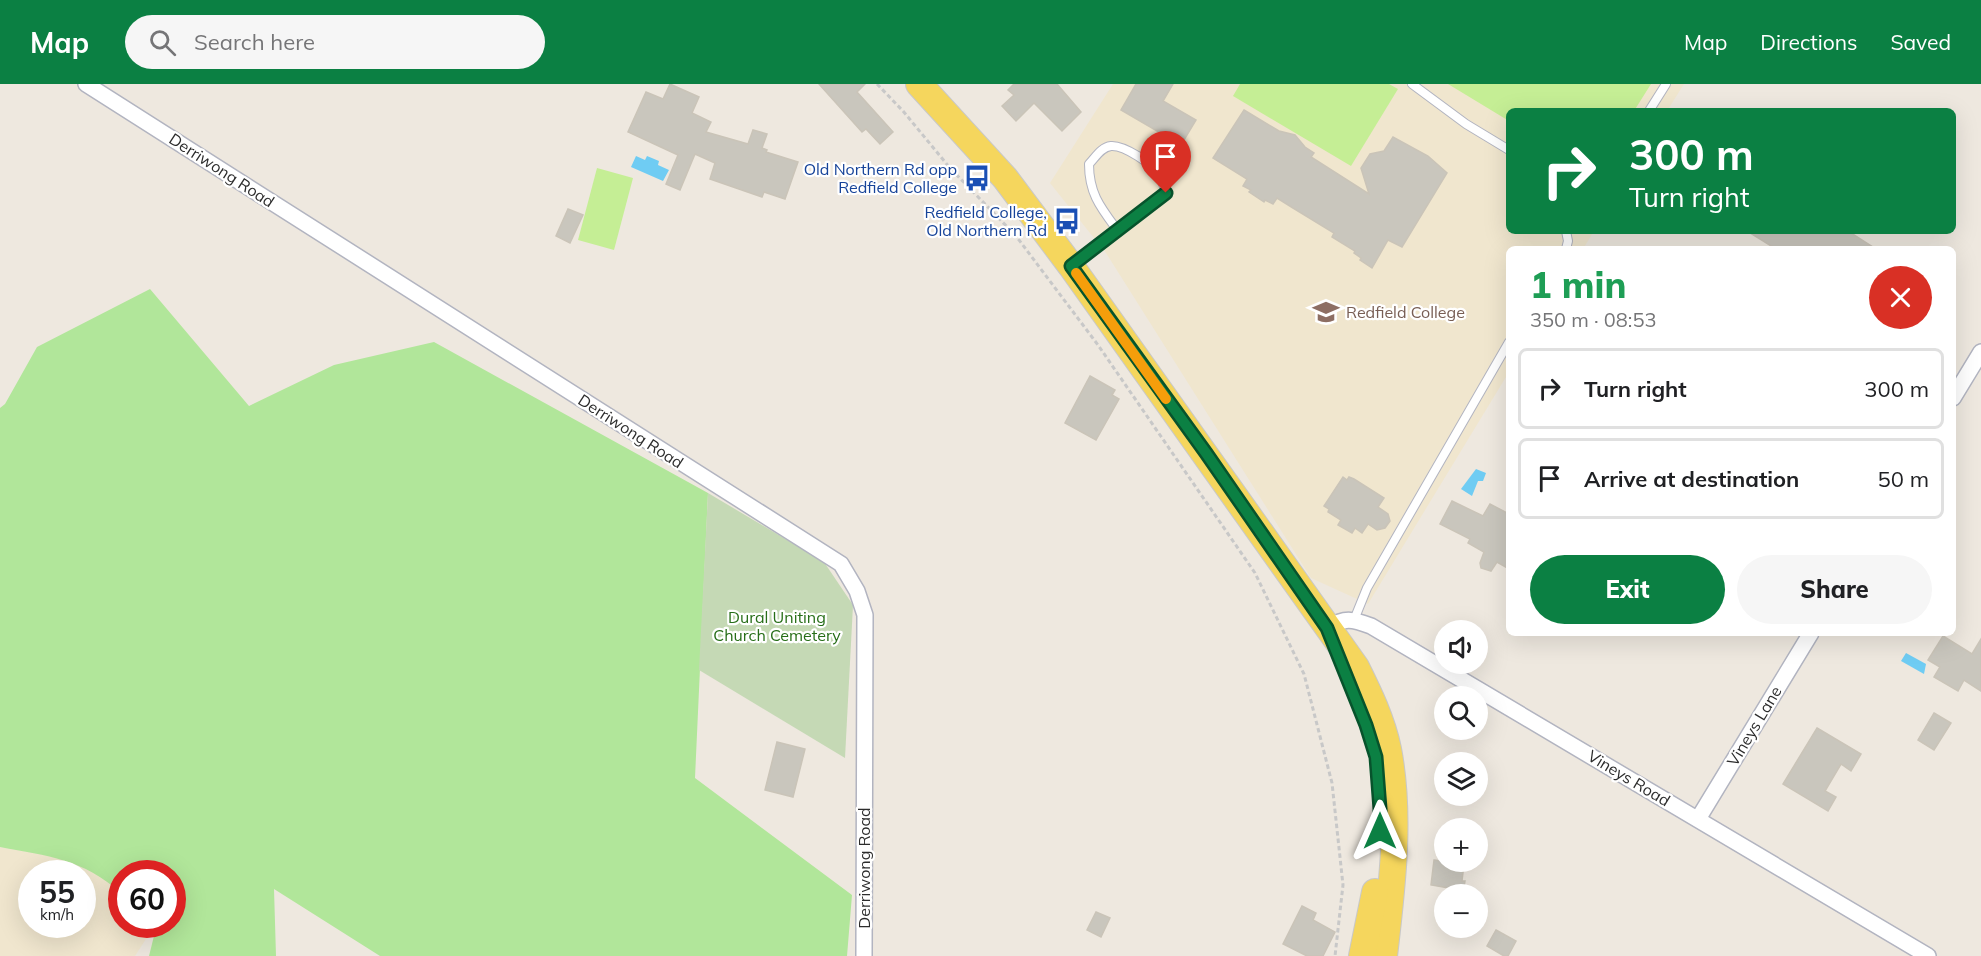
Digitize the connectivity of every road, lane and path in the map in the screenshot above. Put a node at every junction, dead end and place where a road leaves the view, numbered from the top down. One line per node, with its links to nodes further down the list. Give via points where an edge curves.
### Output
1 (86, 84): 17 (street, Derriwong Road, via 841,564 865,615)
2 (877, 84): 18 (path, via 1016,236 1098,345 1255,573 1304,674 1332,783 1343,885)
3 (919, 84): 9 (main road, via 1005,178)
4 (1412, 84): 7 (lane)
5 (1666, 84): 6 (lane)
6 (1651, 108)
7 (1506, 148)
8 (1118, 231): 8 (lane, via 1095,199 1089,179 1089,164 1111,146 1126,149 1153,167 1166,193); 9 (lane)
9 (1071, 266): 14 (main road)
10 (1506, 347): 13 (lane, via 1368,588)
11 (1981, 352): 12 (street)
12 (1956, 393)
13 (1354, 620): 14 (street, via 1340,620); 16 (street, Vineys Road, via 1420,654)
14 (1327, 628): 19 (main road, via 1376,757 1379,854); 20 (main road, via 1356,667 1388,747 1394,794 1394,849)
15 (1809, 636): 16 (street, Vineys Lane)
16 (1698, 819): 21 (street, Vineys Road)
17 (864, 956)
18 (1335, 956)
19 (1362, 956)
20 (1384, 956)
21 (1928, 956)

